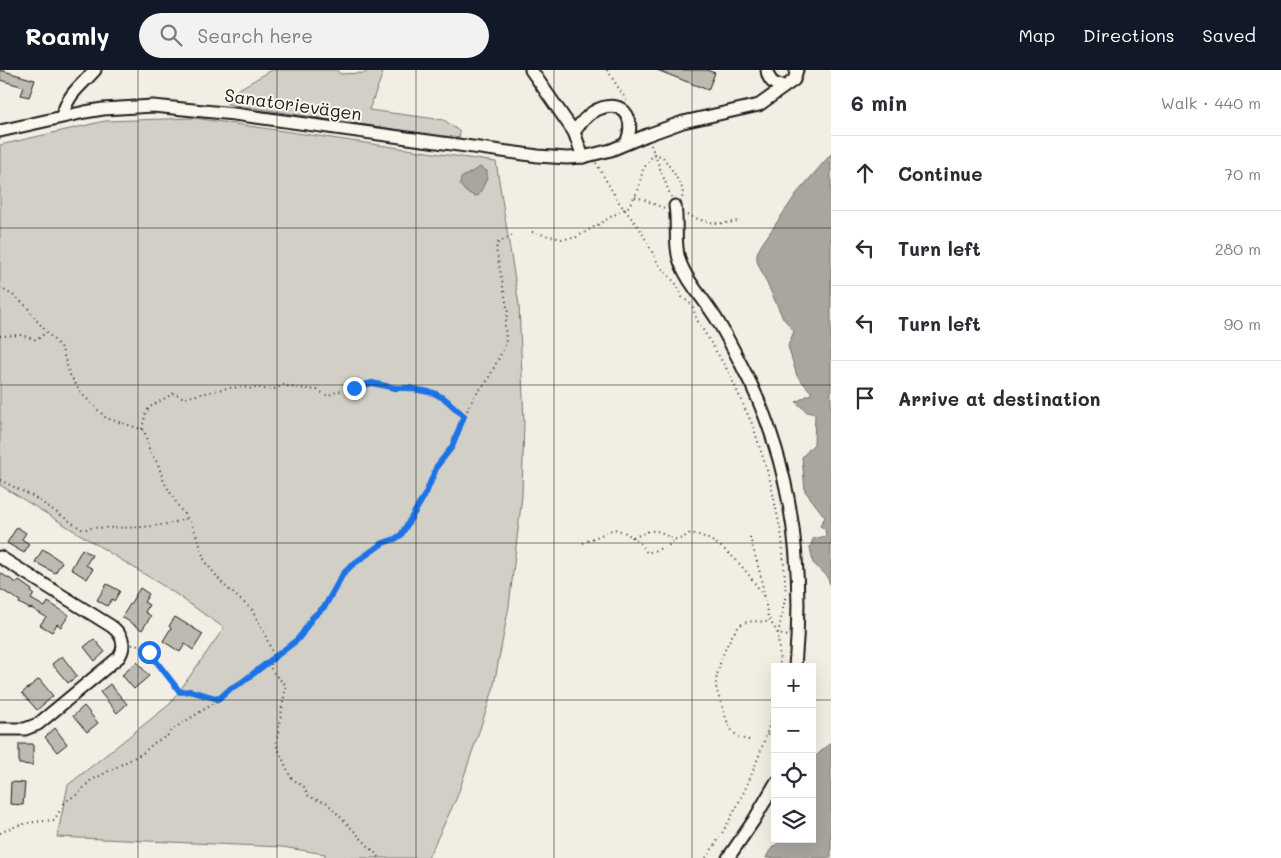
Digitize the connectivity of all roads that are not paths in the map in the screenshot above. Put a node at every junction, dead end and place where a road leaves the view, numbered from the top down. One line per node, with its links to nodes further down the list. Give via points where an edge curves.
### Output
1 (96, 70): 6 (street, via 72,93)
2 (531, 70): 8 (street)
3 (767, 70): 5 (street, via 770,81)
4 (797, 70): 5 (street, Sanatorievägen, via 794,80)
5 (784, 86): 9 (street, Sanatorievägen, via 759,105 683,122)
6 (62, 116): 7 (street, Sanatorievägen); 10 (street, Sanatorievägen, via 104,109 170,107 538,156)
7 (0, 131)
8 (574, 132): 9 (street, via 593,112 613,106 625,113 630,121 631,130); 10 (street)
9 (626, 143): 10 (street, Sanatorievägen)
10 (587, 156)
11 (675, 208): 13 (street, via 680,260 717,320 752,387 780,466 796,548 799,612)
12 (0, 557): 14 (street, via 118,631 123,649 119,657 38,724 25,729)
13 (795, 663)
14 (0, 729)
15 (771, 791): 16 (street)
16 (728, 858)

